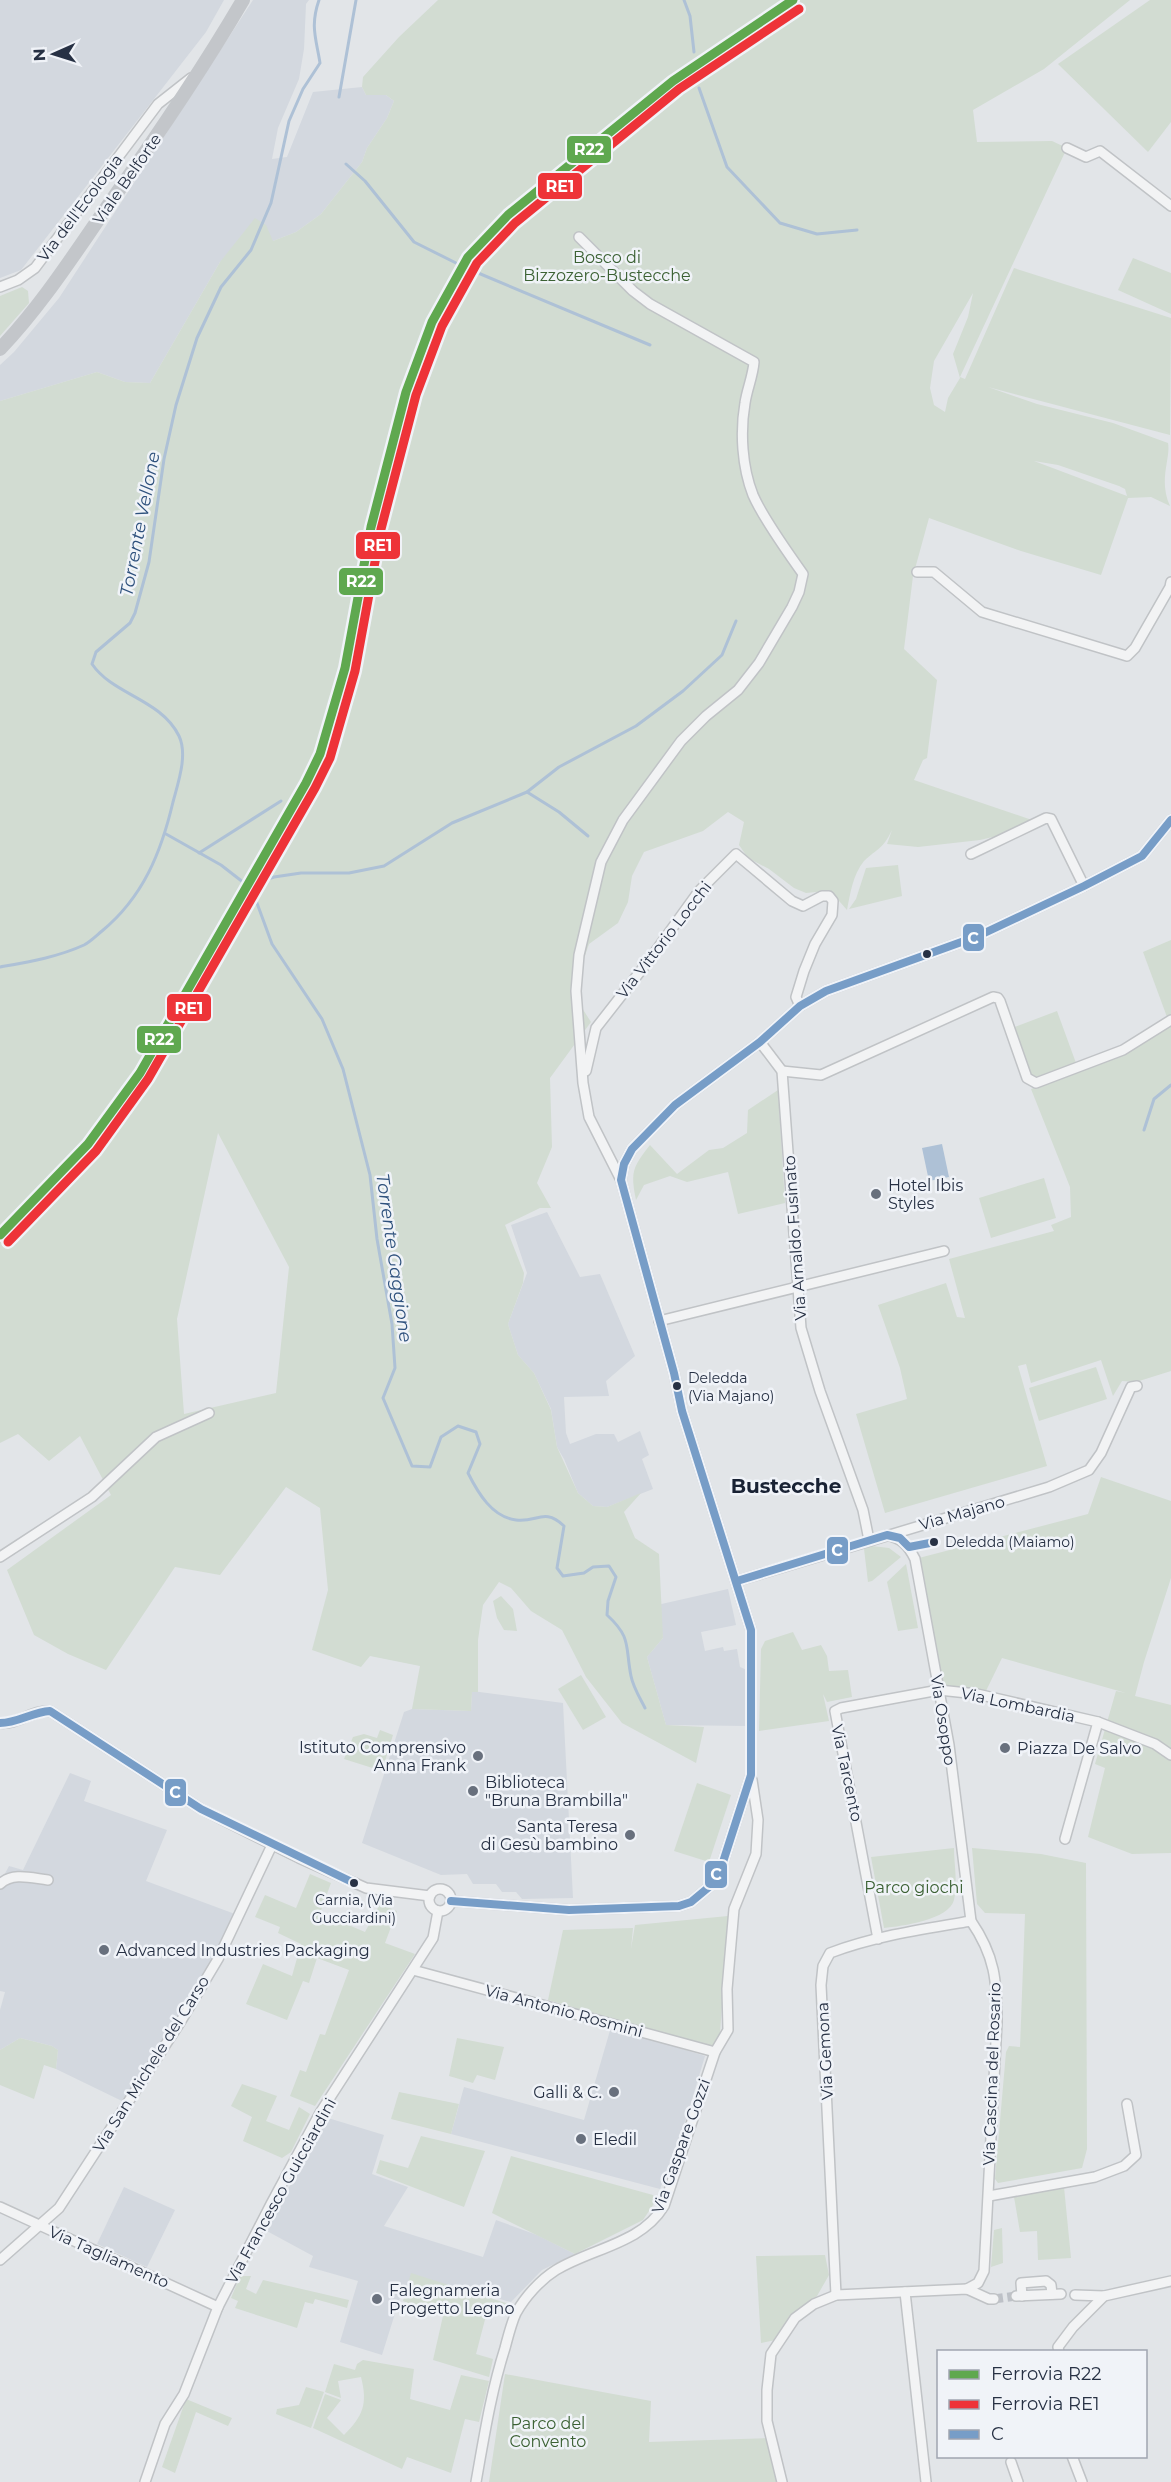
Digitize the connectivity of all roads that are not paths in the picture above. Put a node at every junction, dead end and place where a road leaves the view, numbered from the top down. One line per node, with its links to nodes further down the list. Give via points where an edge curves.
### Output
1 (243, 0): 2 (main road, Viale Belforte)
2 (203, 69): 6 (street, Via dell'Ecologia, via 158,104 35,267); 7 (main road, Viale Belforte, via 38,306)
3 (1067, 148): 4 (street, via 1086,157 1100,151)
4 (1171, 206)
5 (579, 237): 17 (street, via 650,304 754,362 742,439 746,470 753,495 803,574 792,607 759,663 738,690 681,741 623,820 602,862 579,955 576,991)
6 (0, 287)
7 (0, 349)
8 (917, 572): 9 (street, via 934,572 982,612 1127,656)
9 (1171, 582)
10 (1171, 820): 12 (street, via 1142,856)
11 (971, 854): 12 (street, via 1046,818 1052,819)
12 (1084, 886): 13 (street, via 978,936 826,991)
13 (800, 1006): 15 (street); 17 (street, Via Vittorio Locchi, via 796,997 804,971 832,915 833,902 829,896 803,906 792,901 736,854 699,891 596,1028)
14 (1171, 1020): 16 (street, via 1123,1050 1036,1083 1027,1078 1000,1001 993,998 821,1075)
15 (760, 1042): 16 (street); 18 (street, via 683,1099 654,1126 632,1149)
16 (782, 1071): 20 (street, Via Arnaldo Fusinato)
17 (584, 1083): 18 (street, via 589,1117)
18 (621, 1180): 21 (street)
19 (944, 1251): 20 (street)
20 (797, 1287): 21 (street); 25 (street, Via Arnaldo Fusinato, via 801,1328 863,1510)
21 (659, 1321): 27 (street, via 682,1412)
22 (1137, 1386): 24 (street, Via Majano, via 1131,1388 1089,1470 1049,1487)
23 (209, 1413): 26 (street, via 156,1437 92,1497)
24 (887, 1534): 25 (street, Via Majano); 28 (street, Via Osoppo, via 900,1538 915,1559)
25 (869, 1540): 27 (street, Via Majano)
26 (0, 1557)
27 (737, 1581): 32 (street, via 751,1630)
28 (939, 1690): 29 (street, Via Lombardia, via 977,1694); 40 (street, Via Osoppo); 41 (street, Via Tarcento, via 835,1711)
29 (1098, 1722): 31 (street, Via Lombardia, via 1155,1744); 33 (street, Via Lombardia)
30 (0, 1723): 34 (street, via 50,1711 201,1809)
31 (1171, 1755)
32 (751, 1774): 38 (street, via 723,1862 710,1887 691,1902 679,1906 569,1910); 43 (street, Via Gaspare Gozzi, via 758,1820 756,1854 734,1909 727,1989 728,2030)
33 (1065, 1839)
34 (272, 1845): 37 (street, via 366,1888); 47 (street, Via San Michele del Carso, via 218,1959 181,2021 59,2208)
35 (48, 1880): 36 (street, via 16,1876)
36 (0, 1884)
37 (430, 1896): 38 (street, via 434,1890 445,1890); 39 (street, via 430,1906)
38 (451, 1901): 39 (street, via 445,1910)
39 (438, 1911): 42 (street, Via Francesco Guicciardini, via 433,1938)
40 (971, 1922): 41 (street, Via Gemona); 45 (street, Via Cascina del Rosario, via 984,1940 997,1982)
41 (878, 1939): 53 (street, Via Gemona, via 830,1953 823,1966)
42 (413, 1970): 43 (street, Via Antonio Rosmini); 58 (street, Via Francesco Guicciardini, via 320,2113)
43 (715, 2052): 63 (street, Via Gaspare Gozzi, via 664,2206 655,2220 639,2232 556,2270 530,2294 516,2314 499,2367)
44 (1127, 2104): 45 (street, via 1136,2155 1124,2166 1095,2177)
45 (989, 2196): 50 (street, Via Cascina del Rosario, via 984,2271 978,2283)
46 (0, 2207): 47 (street, Via Tagliamento)
47 (39, 2226): 48 (street, Via San Michele del Carso); 58 (street, Via Tagliamento)
48 (0, 2260)
49 (1171, 2281): 56 (street)
50 (967, 2289): 51 (street); 57 (street)
51 (905, 2292): 53 (street); 65 (street)
52 (1056, 2294): 55 (street)
53 (836, 2295): 64 (street, via 795,2318 771,2354 767,2421)
54 (1075, 2295): 56 (street)
55 (1019, 2296)
56 (1104, 2296): 59 (street, via 1073,2327)
57 (994, 2299)
58 (218, 2307): 62 (street, Via Francesco Guicciardini, via 188,2387 165,2424)
59 (1058, 2349)
60 (1072, 2458): 67 (street)
61 (1011, 2462): 66 (street)
62 (145, 2482)
63 (476, 2482)
64 (782, 2482)
65 (926, 2482)
66 (1018, 2482)
67 (1082, 2482)

